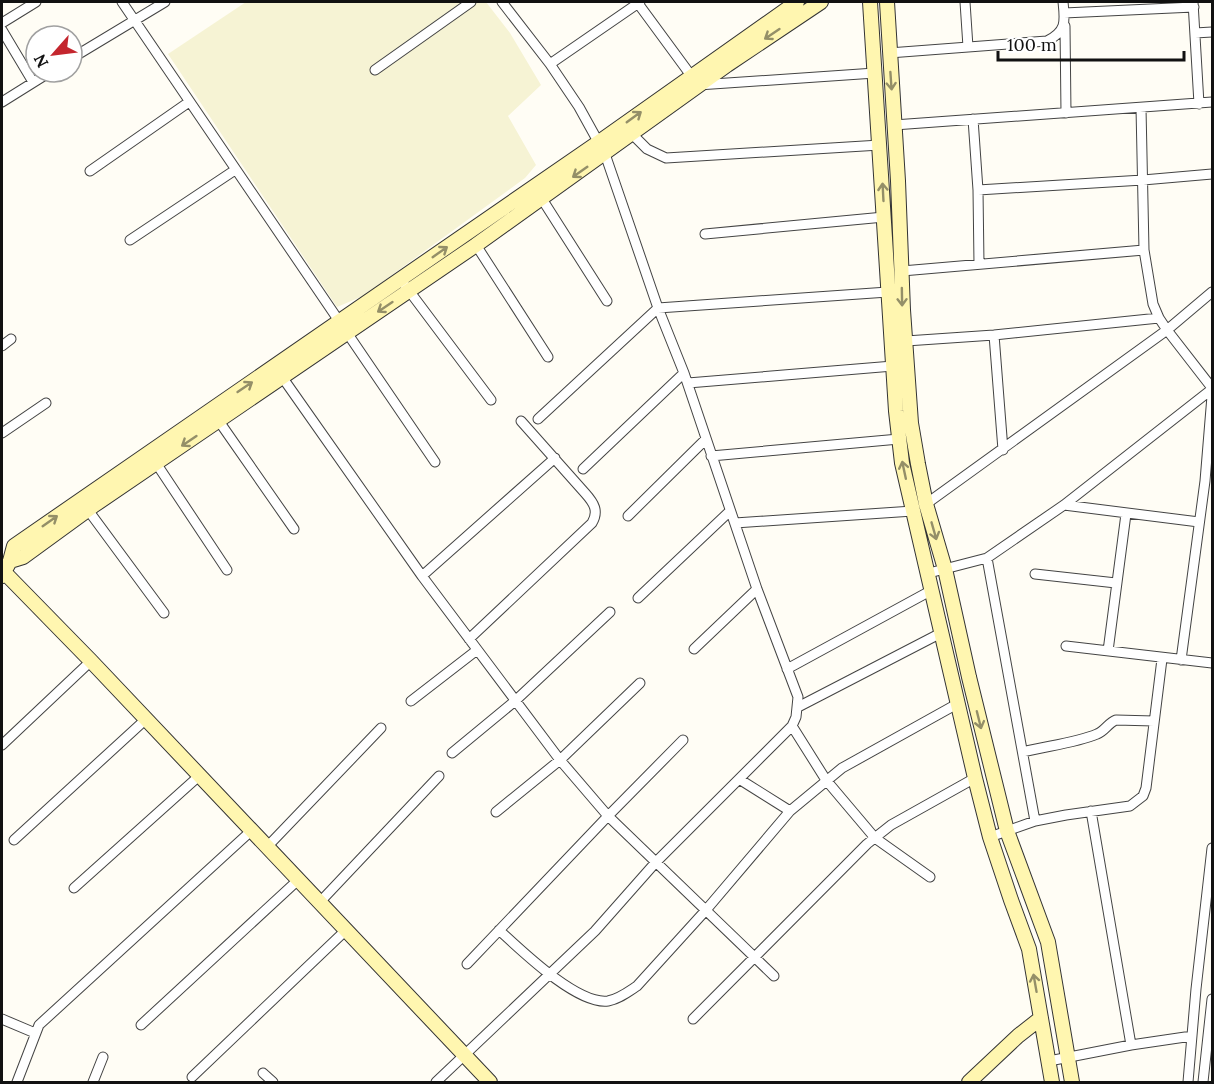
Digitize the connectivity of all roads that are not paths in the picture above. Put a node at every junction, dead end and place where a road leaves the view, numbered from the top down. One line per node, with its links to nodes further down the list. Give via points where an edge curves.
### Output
1 (36, 2): 16 (street)
2 (122, 2): 15 (street)
3 (165, 2): 15 (street)
4 (471, 2): 25 (street)
5 (502, 2): 23 (street)
6 (638, 2): 23 (street); 27 (street)
7 (797, 2): 27 (street)
8 (821, 2): 27 (street, one-way to 27)
9 (870, 2): 26 (street)
10 (887, 2): 22 (street)
11 (965, 2): 20 (street)
12 (1063, 2): 14 (street)
13 (1194, 4): 14 (street); 19 (street)
14 (1064, 17): 20 (street, via 1056,37 1047,41); 34 (street)
15 (134, 21): 21 (street); 30 (street)
16 (2, 23)
17 (2, 30): 24 (street)
18 (1212, 32): 19 (street)
19 (1195, 33): 32 (street)
20 (968, 47): 22 (street)
21 (84, 51)
22 (889, 53): 36 (street, one-way to 36)
23 (550, 64): 39 (street)
24 (24, 67)
25 (375, 70)
26 (875, 73): 27 (street); 38 (street)
27 (695, 80): 37 (street); 39 (street, one-way to 27)
28 (30, 84): 29 (street)
29 (2, 102)
30 (189, 102): 40 (street); 41 (street)
31 (1212, 102): 32 (street)
32 (1199, 104): 33 (street)
33 (1141, 108): 34 (street); 43 (street)
34 (1066, 113): 35 (street)
35 (973, 119): 36 (street); 44 (street)
36 (894, 125): 52 (street)
37 (632, 134): 38 (street, via 647,149 666,158); 39 (street)
38 (880, 145): 46 (street, one-way to 38)
39 (602, 148): 45 (street, one-way to 45); 53 (street, one-way to 39); 57 (street)
40 (235, 170): 48 (street); 59 (street)
41 (90, 171)
42 (1212, 174): 43 (street)
43 (1143, 180): 44 (street); 50 (street)
44 (978, 190): 51 (street)
45 (542, 199): 49 (street); 56 (street)
46 (884, 218): 47 (street); 54 (street)
47 (705, 234)
48 (130, 240)
49 (476, 245): 53 (street); 65 (street)
50 (1144, 250): 51 (street); 58 (street)
51 (979, 264): 52 (street)
52 (902, 272): 63 (street, one-way to 63)
53 (405, 285): 59 (street); 72 (street)
54 (888, 292): 57 (street); 66 (street)
55 (1212, 292): 60 (street)
56 (607, 301)
57 (658, 308): 68 (street); 75 (street)
58 (1159, 318): 60 (street); 61 (street)
59 (343, 327): 67 (street); 83 (street)
60 (1167, 330): 70 (street); 80 (street)
61 (994, 335): 63 (street); 80 (street)
62 (11, 339): 64 (street)
63 (906, 341): 86 (street, via 911,423)
64 (2, 346)
65 (548, 357)
66 (893, 366): 69 (street); 79 (street)
67 (279, 371): 74 (street); 102 (street)
68 (684, 373): 69 (street); 85 (street)
69 (687, 383): 78 (street)
70 (1212, 389): 87 (street)
71 (1212, 396): 93 (street)
72 (491, 400)
73 (46, 403): 77 (street)
74 (215, 415): 84 (street, one-way to 84); 95 (street); 97 (street, one-way to 74, via 14,546)
75 (538, 419)
76 (521, 422): 82 (street)
77 (2, 433)
78 (706, 439): 81 (street); 92 (street)
79 (899, 439): 81 (street); 90 (street, one-way to 79)
80 (1003, 450): 86 (street)
81 (711, 456): 89 (street)
82 (555, 458): 102 (street); 110 (street, via 593,502 596,516)
83 (435, 462)
84 (156, 463): 88 (street); 99 (street)
85 (583, 469)
86 (926, 504): 98 (street, one-way to 98)
87 (1064, 505): 91 (street); 96 (street)
88 (88, 510): 97 (street); 108 (street)
89 (730, 511): 94 (street); 106 (street)
90 (913, 511): 94 (street); 100 (street)
91 (1126, 514): 93 (street); 103 (street)
92 (628, 516)
93 (1199, 522): 116 (street)
94 (735, 523): 104 (street)
95 (294, 529)
96 (987, 558): 98 (street); 131 (street)
97 (4, 569): 117 (street)
98 (945, 569): 100 (street); 145 (street, one-way to 145)
99 (227, 570)
100 (929, 573): 105 (street)
101 (1035, 574): 103 (street)
102 (422, 576): 110 (street)
103 (1116, 583): 114 (street)
104 (757, 589): 112 (street); 119 (street)
105 (932, 590): 109 (street); 119 (street)
106 (638, 598)
107 (610, 612): 122 (street)
108 (164, 613)
109 (940, 633): 123 (street); 124 (street)
110 (469, 639): 113 (street)
111 (1066, 646): 114 (street)
112 (694, 649)
113 (477, 650): 121 (street); 122 (street)
114 (1107, 651): 115 (street)
115 (1162, 659): 116 (street); 126 (street)
116 (1181, 660): 118 (street)
117 (91, 661): 125 (street); 130 (street)
118 (1212, 663)
119 (787, 669): 124 (street)
120 (640, 683): 133 (street)
121 (411, 700)
122 (515, 700): 132 (street); 133 (street)
123 (957, 704): 136 (street); 138 (street)
124 (798, 707): 127 (street)
125 (145, 720): 134 (street); 148 (street)
126 (1154, 721): 131 (street, via 1116,720 1092,736); 140 (street, via 1143,796 1130,806)
127 (792, 726): 137 (street); 138 (street)
128 (381, 728): 149 (street)
129 (683, 740): 142 (street)
130 (2, 745)
131 (1023, 752): 143 (street)
132 (452, 753)
133 (560, 760): 141 (street); 142 (street)
134 (199, 776): 144 (street); 154 (street)
135 (439, 776): 155 (street)
136 (975, 778): 146 (street); 147 (street)
137 (739, 779): 139 (street); 151 (street)
138 (826, 780): 139 (street); 147 (street)
139 (790, 811): 156 (street)
140 (1091, 811): 143 (street); 170 (street)
141 (496, 812)
142 (608, 816): 151 (street); 157 (street)
143 (1035, 821): 145 (street)
144 (250, 831): 149 (street); 168 (street, via 48,1016)
145 (1007, 831): 146 (street); 173 (street, via 1048,942)
146 (990, 837): 165 (street, one-way to 146, via 1029,949)
147 (875, 838): 152 (street); 159 (street)
148 (14, 840)
149 (266, 848): 153 (street)
150 (1212, 848): 169 (street)
151 (656, 862): 156 (street); 161 (street)
152 (930, 877)
153 (297, 880): 155 (street); 167 (street)
154 (74, 888)
155 (319, 903): 158 (street)
156 (706, 910): 159 (street); 161 (street, via 625,995 594,1000)
157 (499, 930): 160 (street); 161 (street)
158 (345, 931): 171 (street); 176 (street)
159 (754, 957): 162 (street); 164 (street)
160 (467, 964)
161 (550, 975): 171 (street)
162 (774, 976)
163 (1212, 999): 186 (street)
164 (693, 1018)
165 (1041, 1018): 174 (street); 182 (street)
166 (2, 1019): 168 (street)
167 (141, 1025)
168 (35, 1033): 177 (street)
169 (1192, 1036): 170 (street); 185 (street)
170 (1131, 1045): 173 (street)
171 (463, 1055): 180 (street); 181 (street)
172 (102, 1057): 178 (street)
173 (1068, 1058): 174 (street); 184 (street)
174 (1049, 1061): 183 (street)
175 (263, 1073): 179 (street)
176 (192, 1077)
177 (17, 1083)
178 (93, 1083)
179 (273, 1083)
180 (436, 1083)
181 (490, 1083)
182 (969, 1083)
183 (1052, 1083)
184 (1072, 1083)
185 (1188, 1083)
186 (1203, 1083)

